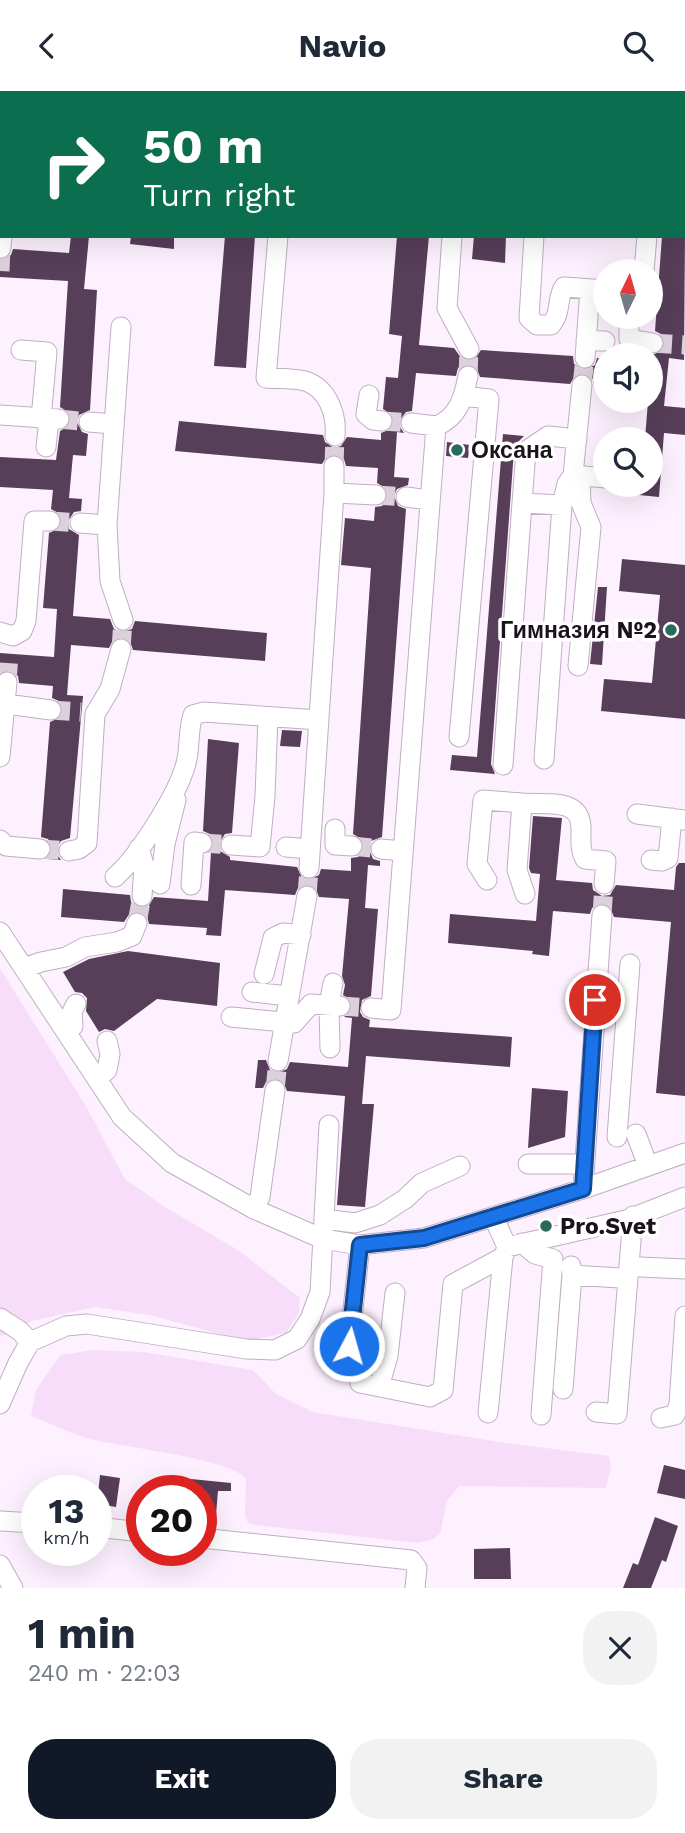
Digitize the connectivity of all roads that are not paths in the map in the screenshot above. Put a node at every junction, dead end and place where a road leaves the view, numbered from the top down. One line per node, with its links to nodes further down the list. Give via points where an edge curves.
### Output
1 (278, 238): 23 (street, via 266,378 306,381 320,390 337,421)
2 (452, 238): 12 (street, via 447,309)
3 (534, 238): 6 (street, via 529,318 551,325 558,317 565,287)
4 (647, 238): 5 (street)
5 (644, 259)
6 (593, 289)
7 (121, 327): 21 (street)
8 (594, 329): 11 (street)
9 (629, 329): 10 (street, via 629,339)
10 (653, 343)
11 (592, 346)
12 (469, 349)
13 (21, 350): 17 (street, via 47,352)
14 (582, 385): 24 (street)
15 (369, 395): 18 (street, via 366,414)
16 (0, 415): 17 (street)
17 (50, 419): 25 (street)
18 (382, 421)
19 (89, 422): 21 (street)
20 (411, 423): 22 (street)
21 (113, 424): 37 (street)
22 (436, 426): 32 (street); 47 (street, via 461,405 466,386 489,399)
23 (335, 436)
24 (577, 439): 27 (street); 33 (street, via 548,436 526,451)
25 (46, 447)
26 (334, 466): 29 (street)
27 (577, 475): 28 (street); 34 (street, via 567,484); 41 (street, via 591,527)
28 (593, 477)
29 (334, 493): 30 (street); 46 (street)
30 (376, 495)
31 (406, 497): 32 (street)
32 (429, 500): 66 (street)
33 (522, 503): 34 (street); 51 (street)
34 (562, 505): 50 (street)
35 (50, 521): 39 (street, via 34,521 26,621 22,631)
36 (80, 523): 37 (street)
37 (107, 525): 38 (street, via 110,581)
38 (123, 620)
39 (7, 641)
40 (121, 649): 65 (street, via 110,689 88,713 87,843)
41 (578, 666)
42 (7, 682): 43 (street)
43 (6, 704): 44 (street); 48 (street)
44 (51, 710)
45 (268, 717): 46 (street); 52 (street, via 193,715); 59 (street, via 260,846)
46 (319, 720): 61 (street, via 310,859)
47 (459, 737)
48 (0, 746): 49 (street)
49 (0, 757)
50 (544, 759)
51 (503, 765)
52 (179, 785): 62 (street); 70 (street)
53 (522, 803): 69 (street, via 483,800 477,864); 71 (street, via 571,807 579,812 580,851 585,859 614,862); 73 (street, via 517,870)
54 (637, 814): 55 (street)
55 (679, 819): 67 (street, via 668,858)
56 (335, 829): 60 (street, via 335,845)
57 (0, 840): 63 (street, via 6,846)
58 (202, 843): 72 (street, via 194,842)
59 (231, 845)
60 (352, 846)
61 (286, 847)
62 (139, 848): 68 (street); 74 (street, via 144,865)
63 (40, 849)
64 (382, 849): 66 (street)
65 (69, 851)
66 (402, 851): 88 (street, via 391,1010)
67 (651, 860)
68 (116, 877)
69 (487, 880)
70 (160, 884)
71 (604, 884)
72 (191, 885)
73 (525, 894)
74 (142, 896)
75 (307, 896): 79 (street)
76 (602, 915): 93 (street)
77 (137, 923): 81 (street, via 132,936)
78 (0, 932): 81 (street)
79 (300, 935): 82 (street, via 284,933 273,938); 85 (street)
80 (630, 964): 94 (street)
81 (24, 968): 91 (street)
82 (264, 974)
83 (333, 983): 87 (street)
84 (252, 992): 85 (street)
85 (289, 996): 90 (street)
86 (76, 1004): 91 (street, via 73,1026)
87 (334, 1006): 90 (street, via 311,1004 294,1023); 95 (street)
88 (371, 1008)
89 (231, 1017): 90 (street)
90 (284, 1022): 96 (street)
91 (66, 1031): 97 (street)
92 (107, 1041): 97 (street, via 107,1070)
93 (592, 1045): 94 (street); 102 (street)
94 (624, 1047): 104 (street, via 627,1136)
95 (330, 1048)
96 (278, 1061)
97 (97, 1078): 107 (street, via 122,1117 172,1163)
98 (275, 1090): 107 (street, via 260,1197)
99 (329, 1125): 109 (street)
100 (685, 1153): 104 (street)
101 (528, 1164): 102 (street)
102 (585, 1164): 105 (street)
103 (460, 1166): 109 (street, via 422,1183 380,1215 355,1223)
104 (648, 1166): 105 (street)
105 (583, 1189): 108 (street)
106 (685, 1197): 110 (street)
107 (254, 1209): 112 (street)
108 (494, 1217): 113 (street, via 424,1238); 114 (street)
109 (324, 1219): 112 (street)
110 (633, 1223): 111 (street); 115 (street); 117 (street); 127 (street, via 617,1414)
111 (559, 1235): 114 (street); 123 (street)
112 (323, 1239): 113 (street); 121 (street, via 320,1292 310,1319 297,1339 275,1350 87,1324 66,1326)
113 (360, 1245): 122 (street)
114 (511, 1249): 118 (street, via 453,1284 443,1390 430,1397 369,1385 388,1356); 128 (street); 129 (street, via 553,1259)
115 (640, 1267): 116 (street); 131 (street)
116 (685, 1269)
117 (620, 1278): 124 (street, via 572,1271); 125 (street)
118 (395, 1293)
119 (685, 1317): 130 (street, via 679,1404 675,1415)
120 (0, 1318): 121 (street)
121 (30, 1342): 126 (street)
122 (349, 1346)
123 (550, 1370)
124 (563, 1389)
125 (612, 1399)
126 (0, 1404)
127 (596, 1412)
128 (488, 1413)
129 (541, 1415)
130 (661, 1418)
131 (628, 1420)
132 (0, 1521): 133 (street)
133 (21, 1522)
134 (217, 1540): 137 (street, via 411,1560 417,1568)
135 (0, 1565): 136 (street)
136 (13, 1588)
137 (415, 1588)

